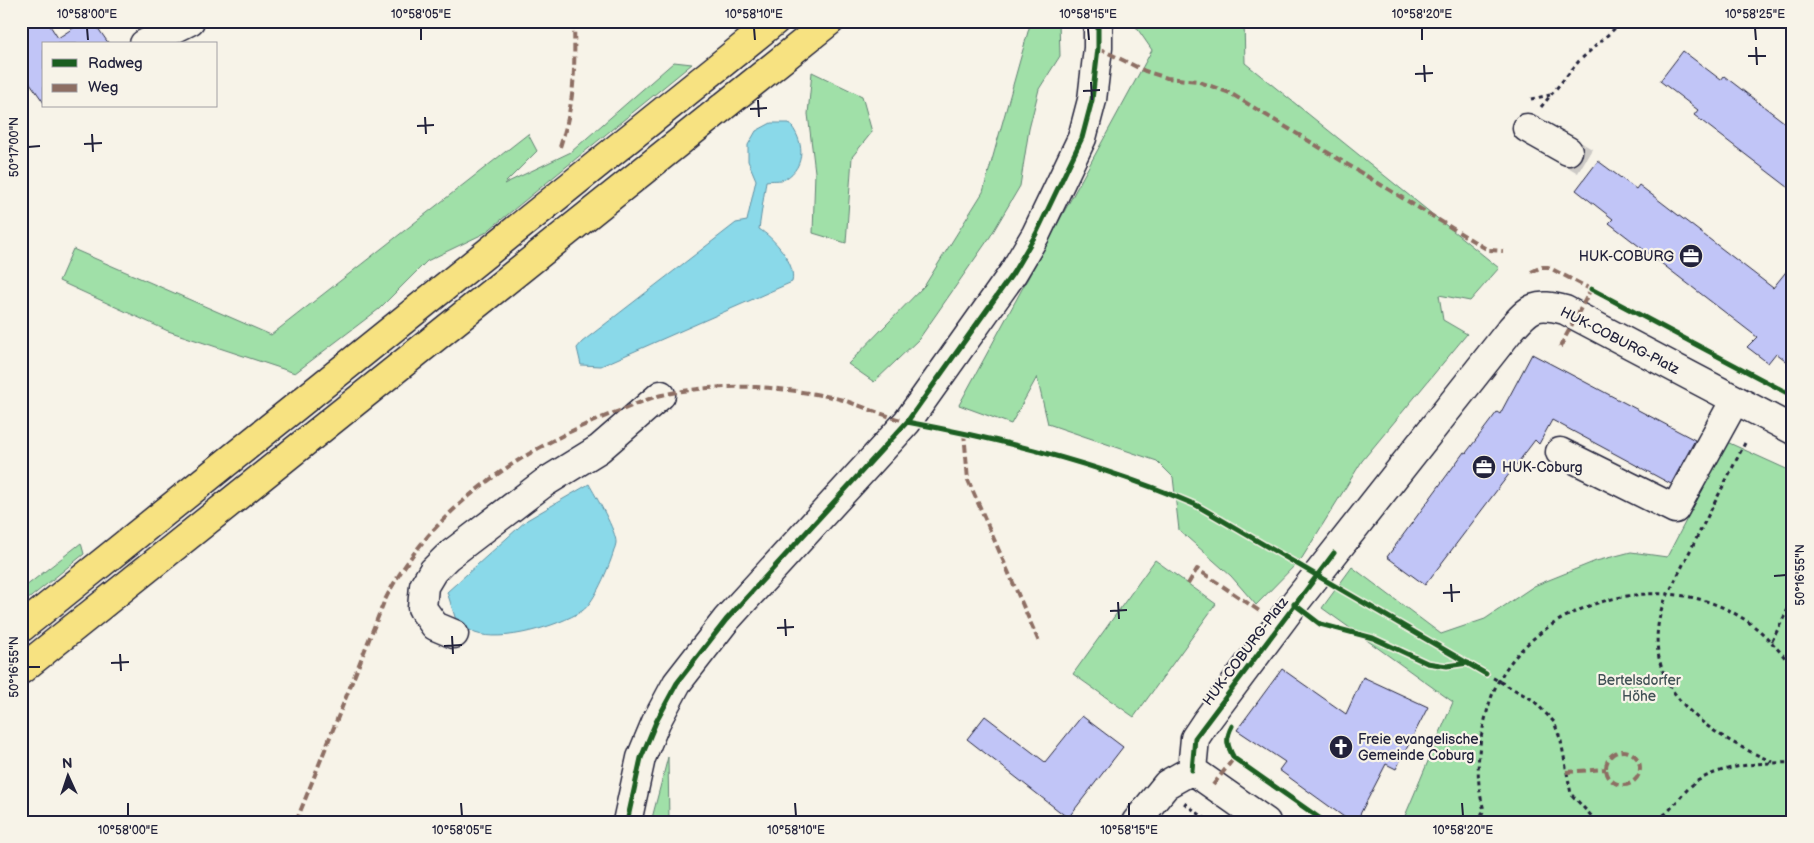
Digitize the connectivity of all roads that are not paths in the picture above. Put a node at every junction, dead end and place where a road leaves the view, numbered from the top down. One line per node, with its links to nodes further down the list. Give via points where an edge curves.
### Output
1 (190, 21): 5 (street)
2 (775, 21): 12 (highway)
3 (830, 21): 14 (highway)
4 (1098, 21): 16 (street, via 1092,100 1082,138 1036,234 1013,273 907,422 726,620 677,683 641,758)
5 (148, 42)
6 (1527, 128): 7 (street)
7 (1568, 151)
8 (661, 395): 13 (street, via 599,449 544,483 484,527 433,571 424,586 422,608 435,626)
9 (1735, 400): 10 (street, HUK-COBURG-Platz); 11 (street, via 1675,509); 15 (street, HUK-COBURG-Platz, via 1565,310 1548,305 1532,308 1511,329 1294,604 1195,738)
10 (1793, 430)
11 (1560, 452)
12 (21, 628)
13 (454, 634)
14 (21, 670)
15 (1192, 770): 17 (street, via 1167,784); 18 (street)
16 (627, 822)
17 (1136, 822)
18 (1266, 822)

